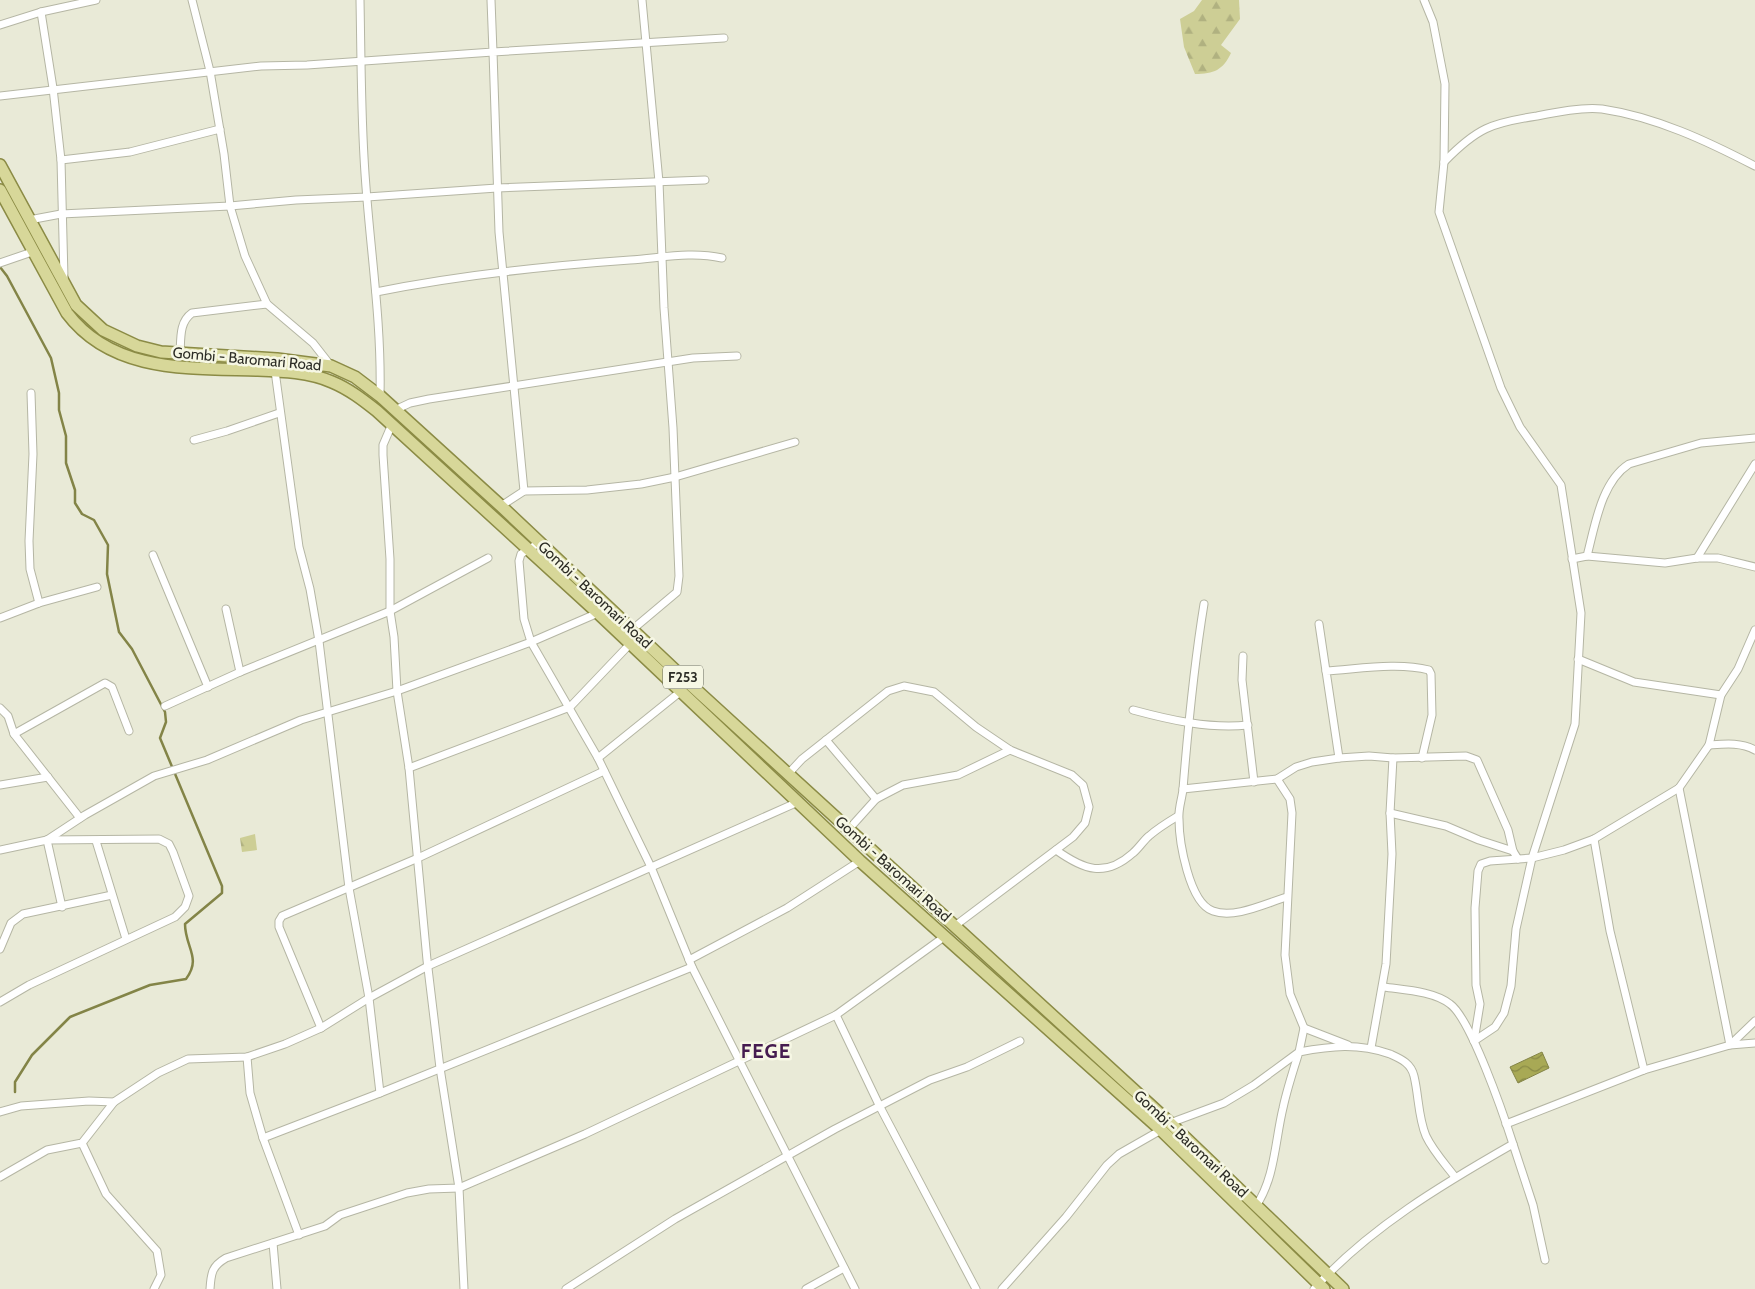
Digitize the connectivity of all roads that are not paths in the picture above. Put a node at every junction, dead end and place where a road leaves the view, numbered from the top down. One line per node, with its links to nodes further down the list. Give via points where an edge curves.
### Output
1 (96, 0): 7 (street)
2 (192, 0): 13 (street)
3 (360, 0): 12 (street)
4 (491, 0): 11 (street)
5 (642, 0): 10 (street)
6 (1424, 0): 18 (street, via 1434,22 1445,84)
7 (41, 12): 8 (street); 14 (street)
8 (0, 25)
9 (724, 38): 10 (street)
10 (644, 42): 11 (street); 22 (street)
11 (493, 52): 12 (street); 23 (street)
12 (361, 62): 13 (street); 25 (street)
13 (210, 71): 14 (street); 16 (street)
14 (53, 88): 15 (street); 17 (street)
15 (0, 96)
16 (220, 130): 17 (street, via 130,152); 26 (street)
17 (61, 160): 27 (street)
18 (1444, 162): 20 (street, via 1483,128 1540,115 1600,109 1672,127); 61 (street, via 1438,212 1502,388 1520,427 1561,485)
19 (0, 165): 28 (main road, Gombi - Baromari Road / F253)
20 (1755, 166)
21 (705, 180): 22 (street)
22 (659, 182): 23 (street); 30 (street)
23 (497, 188): 25 (street); 33 (street)
24 (0, 190): 29 (main road, Gombi - Baromari Road / F253)
25 (367, 197): 26 (street); 35 (street)
26 (230, 206): 27 (street); 36 (street, via 245,256)
27 (61, 214): 28 (street); 34 (street)
28 (28, 220): 34 (main road, Gombi - Baromari Road / F253)
29 (32, 252): 32 (street); 41 (main road, Gombi - Baromari Road / F253, via 77,326 124,357 172,367)
30 (663, 258): 31 (street, via 690,254); 33 (street); 39 (street)
31 (722, 258)
32 (0, 263)
33 (502, 271): 35 (street); 42 (street)
34 (64, 285): 37 (main road, Gombi - Baromari Road / F253, via 76,305 103,330 137,346)
35 (376, 292): 44 (street)
36 (267, 304): 37 (street, via 192,313 182,324); 40 (street, via 313,343)
37 (180, 354): 40 (main road, Gombi - Baromari Road / F253, via 277,359)
38 (737, 356): 39 (street)
39 (667, 363): 42 (street); 52 (street)
40 (331, 366): 44 (main road, Gombi - Baromari Road / F253, via 355,377)
41 (275, 371): 46 (street); 47 (main road, Gombi - Baromari Road / F253, via 332,382 366,402)
42 (514, 386): 45 (street, via 428,399); 53 (street)
43 (32, 393): 64 (street, via 29,541 30,569)
44 (380, 396): 45 (main road, Gombi - Baromari Road / F253)
45 (395, 410): 54 (main road, Gombi - Baromari Road / F253)
46 (279, 413): 49 (street); 73 (street)
47 (392, 424): 56 (main road, Gombi - Baromari Road / F253); 67 (street, via 383,445)
48 (1755, 438): 58 (street, via 1701,443 1629,464 1619,470 1606,494)
49 (194, 440)
50 (795, 442): 52 (street)
51 (1755, 464): 60 (street)
52 (675, 477): 53 (street, via 613,488); 71 (street, via 679,576 676,592)
53 (524, 491): 54 (street)
54 (501, 506): 55 (main road, Gombi - Baromari Road / F253)
55 (539, 543): 56 (street); 71 (main road, Gombi - Baromari Road / F253)
56 (530, 550): 68 (main road, Gombi - Baromari Road / F253); 74 (street, via 521,554 519,561 524,618)
57 (153, 555): 80 (street)
58 (1587, 556): 60 (street, via 1665,563); 61 (street)
59 (488, 558): 67 (street)
60 (1696, 558): 62 (street, via 1718,558)
61 (1572, 559): 77 (street, via 1581,613)
62 (1755, 566)
63 (97, 587): 64 (street)
64 (39, 603): 69 (street)
65 (1204, 604): 90 (street)
66 (226, 609): 79 (street)
67 (390, 611): 73 (street); 81 (street)
68 (598, 613): 74 (street); 75 (main road, Gombi - Baromari Road / F253)
69 (0, 618)
70 (1319, 624): 78 (street)
71 (633, 630): 105 (main road, Gombi - Baromari Road / F253)
72 (1755, 630): 83 (street, via 1738,669)
73 (319, 641): 79 (street); 88 (street)
74 (532, 642): 81 (street); 86 (street)
75 (630, 644): 82 (main road, Gombi - Baromari Road / F253); 86 (street)
76 (1243, 656): 92 (street, via 1241,671)
77 (1578, 659): 83 (street, via 1634,682); 125 (street, via 1575,724)
78 (1326, 671): 100 (street); 102 (street, via 1429,670 1432,715)
79 (240, 672): 80 (street)
80 (208, 687): 84 (street)
81 (397, 690): 88 (street); 103 (street)
82 (680, 692): 99 (street); 113 (main road, Gombi - Baromari Road / F253)
83 (1721, 695): 96 (street)
84 (165, 706)
85 (0, 708): 89 (street)
86 (570, 708): 99 (street); 103 (street)
87 (1133, 710): 90 (street)
88 (327, 712): 116 (street, via 207,760 154,776); 131 (street)
89 (8, 716): 91 (street); 94 (street)
90 (1188, 722): 92 (street, via 1223,727); 111 (street)
91 (0, 723)
92 (1248, 725): 108 (street)
93 (129, 731): 94 (street, via 112,687 105,683)
94 (14, 734): 106 (street)
95 (826, 740): 97 (street, via 888,691 904,686 934,692); 105 (street); 112 (street)
96 (1709, 745): 98 (street, via 1732,744); 110 (street)
97 (1010, 750): 112 (street, via 958,775 903,784); 122 (street, via 1072,774 1083,785 1089,807 1085,823)
98 (1755, 750)
99 (598, 758): 104 (street)
100 (1339, 758): 101 (street); 107 (street, via 1296,767)
101 (1393, 758): 102 (street); 114 (street)
102 (1422, 758): 123 (street, via 1466,756 1477,760 1508,830)
103 (409, 768): 124 (street)
104 (604, 771): 124 (street); 129 (street)
105 (789, 773): 117 (main road, Gombi - Baromari Road / F253)
106 (48, 777): 109 (street); 116 (street)
107 (1277, 779): 108 (street); 133 (street, via 1290,799 1292,813)
108 (1254, 782): 111 (street)
109 (0, 784)
110 (1678, 788): 118 (street); 152 (street)
111 (1183, 789): 115 (street)
112 (876, 799): 117 (street)
113 (798, 802): 127 (main road, Gombi - Baromari Road / F253); 129 (street)
114 (1390, 813): 123 (street, via 1446,826); 141 (street, via 1392,854)
115 (1178, 816): 122 (street, via 1148,836 1119,864 1106,868 1092,869); 133 (street, via 1185,866 1202,904 1212,911 1229,914)
116 (80, 818): 119 (street)
117 (849, 829): 128 (main road, Gombi - Baromari Road / F253)
118 (1594, 839): 125 (street); 158 (street, via 1610,931)
119 (47, 840): 120 (street); 121 (street); 134 (street)
120 (96, 841): 132 (street); 137 (street, via 158,839 168,844 189,896 185,907 175,917)
121 (0, 850)
122 (1056, 850): 135 (street)
123 (1513, 851): 126 (street)
124 (418, 858): 131 (street); 140 (street)
125 (1532, 858): 126 (street); 149 (street, via 1516,929 1511,986 1504,1013 1495,1027)
126 (1518, 859): 149 (street, via 1490,860 1478,871 1475,947 1480,1004)
127 (860, 861): 130 (main road, Gombi - Baromari Road / F253); 139 (street)
128 (884, 862): 130 (main road); 135 (main road, Gombi - Baromari Road / F253)
129 (651, 867): 139 (street); 140 (street)
130 (871, 870): 136 (main road, Gombi - Baromari Road / F253)
131 (349, 888): 142 (street); 146 (street, via 282,916 278,921)
132 (112, 895): 134 (street); 137 (street)
133 (1287, 897): 147 (street, via 1287,977 1290,994)
134 (62, 907): 138 (street, via 23,914 11,923)
135 (956, 925): 163 (main road, Gombi - Baromari Road / F253)
136 (944, 937): 144 (street); 165 (main road, Gombi - Baromari Road / F253)
137 (126, 939): 143 (street)
138 (0, 949)
139 (690, 964): 156 (street); 157 (street)
140 (428, 966): 142 (street); 157 (street)
141 (1384, 987): 149 (street, via 1447,1002 1456,1009); 153 (street)
142 (368, 998): 146 (street); 159 (street)
143 (0, 1002)
144 (836, 1015): 156 (street); 161 (street)
145 (1755, 1022): 152 (street)
146 (321, 1028): 155 (street)
147 (1304, 1028): 151 (street); 154 (street)
148 (1020, 1041): 161 (street, via 930,1080)
149 (1474, 1042): 164 (street)
150 (1755, 1043): 152 (street)
151 (1349, 1045): 153 (street); 154 (street)
152 (1730, 1045): 158 (street)
153 (1372, 1048): 171 (street, via 1400,1058 1409,1066 1414,1076 1418,1113 1427,1138)
154 (1299, 1052): 163 (street, via 1224,1103); 173 (street, via 1283,1107 1269,1181)
155 (247, 1057): 160 (street, via 188,1059 158,1073); 166 (street, via 250,1093)
156 (741, 1061): 169 (street); 172 (street, via 585,1134)
157 (440, 1068): 159 (street); 172 (street)
158 (1644, 1070): 164 (street)
159 (380, 1094): 166 (street)
160 (114, 1102): 162 (street, via 21,1106); 167 (street)
161 (880, 1107): 169 (street); 187 (street)
162 (0, 1112)
163 (1170, 1123): 173 (main road, Gombi - Baromari Road / F253)
164 (1506, 1124): 168 (street)
165 (1161, 1130): 179 (main road, Gombi - Baromari Road / F253); 188 (street, via 1119,1154 1107,1165)
166 (263, 1138): 174 (street)
167 (82, 1143): 170 (street, via 47,1150); 180 (street, via 106,1194 157,1251 161,1275)
168 (1513, 1144): 171 (street); 176 (street, via 1533,1205)
169 (789, 1155): 177 (street); 184 (street, via 675,1219)
170 (1, 1178)
171 (1455, 1178): 178 (street, via 1402,1214)
172 (459, 1188): 174 (street, via 407,1193 340,1216 325,1226); 183 (street)
173 (1256, 1206): 178 (main road, Gombi - Baromari Road / F253)
174 (299, 1235): 175 (street)
175 (273, 1243): 181 (street, via 216,1264 211,1272); 182 (street)
176 (1545, 1260)
177 (844, 1268): 185 (street); 186 (street)
178 (1328, 1273): 179 (street); 189 (main road, Gombi - Baromari Road / F253)
179 (1319, 1287)
180 (154, 1289)
181 (210, 1289)
182 (276, 1289)
183 (464, 1289)
184 (566, 1289)
185 (806, 1289)
186 (855, 1289)
187 (976, 1289)
188 (1002, 1289)
189 (1343, 1289)

